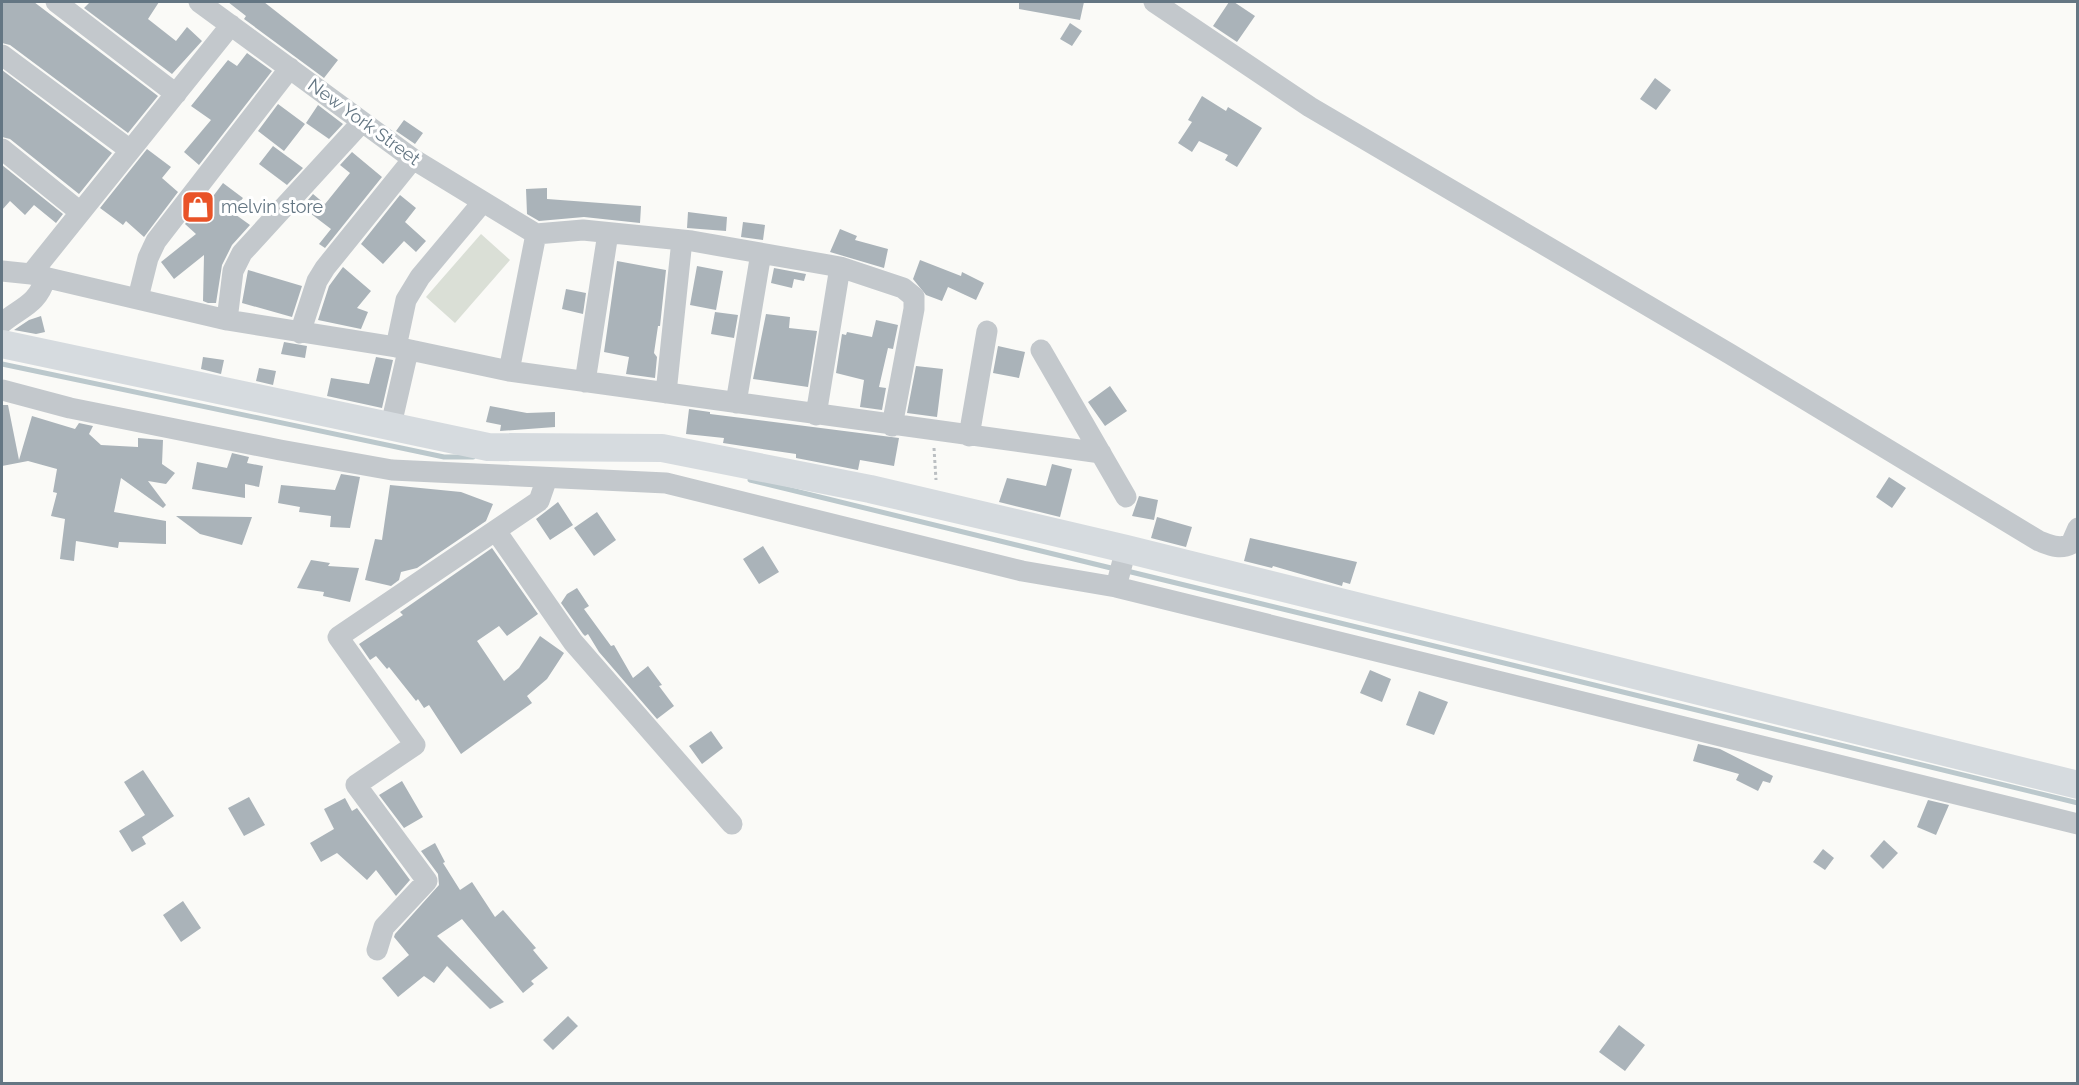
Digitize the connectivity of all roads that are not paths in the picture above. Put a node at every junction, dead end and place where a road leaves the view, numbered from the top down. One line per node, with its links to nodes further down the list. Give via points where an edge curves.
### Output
1 (56, 2): 7 (street)
2 (199, 2): 4 (street, New York Street)
3 (1154, 2): 41 (street, via 1310,107 2039,541 2066,547)
4 (231, 25): 6 (street, New York Street); 7 (street)
5 (2, 55): 10 (street)
6 (290, 68): 8 (street, New York Street); 21 (street, via 156,241)
7 (176, 94): 10 (street)
8 (362, 123): 11 (street, New York Street); 23 (street, via 242,253 233,271)
9 (2, 148): 13 (street)
10 (130, 150): 13 (street)
11 (413, 159): 12 (street, New York Street); 25 (street, via 325,268)
12 (482, 203): 15 (street, New York Street); 27 (street, via 420,277 406,300)
13 (80, 212): 20 (street)
14 (608, 233): 15 (street); 16 (street); 30 (street)
15 (536, 234): 29 (street)
16 (682, 240): 17 (street); 32 (street)
17 (761, 253): 18 (street); 33 (street)
18 (840, 267): 34 (street); 36 (street, via 903,288 914,297)
19 (2, 271): 20 (street)
20 (38, 275): 21 (street); 22 (street, via 40,295)
21 (138, 298): 23 (street)
22 (5, 318)
23 (227, 320): 25 (street)
24 (987, 331): 37 (street)
25 (300, 333): 27 (street)
26 (2, 344): 35 (street)
27 (402, 349): 29 (street); 35 (street)
28 (1041, 350): 38 (street)
29 (508, 371): 30 (street)
30 (585, 382): 32 (street)
31 (2, 390): 39 (street, via 70,408 392,470)
32 (666, 393): 33 (street)
33 (736, 404): 34 (street)
34 (816, 415): 36 (street)
35 (391, 425): 43 (street, via 488,447 662,448 692,453)
36 (892, 426): 37 (street)
37 (969, 436): 38 (street)
38 (1101, 453): 40 (street)
39 (547, 478): 42 (street, via 539,501); 44 (street, via 666,483 1022,571)
40 (1126, 497)
41 (2078, 528)
42 (496, 531): 46 (street, via 573,642); 48 (street, via 338,637 415,745 356,785 427,880 384,927)
43 (1126, 549): 44 (street); 45 (street)
44 (1116, 587): 47 (street)
45 (2078, 785)
46 (732, 824)
47 (2078, 824)
48 (377, 950)

